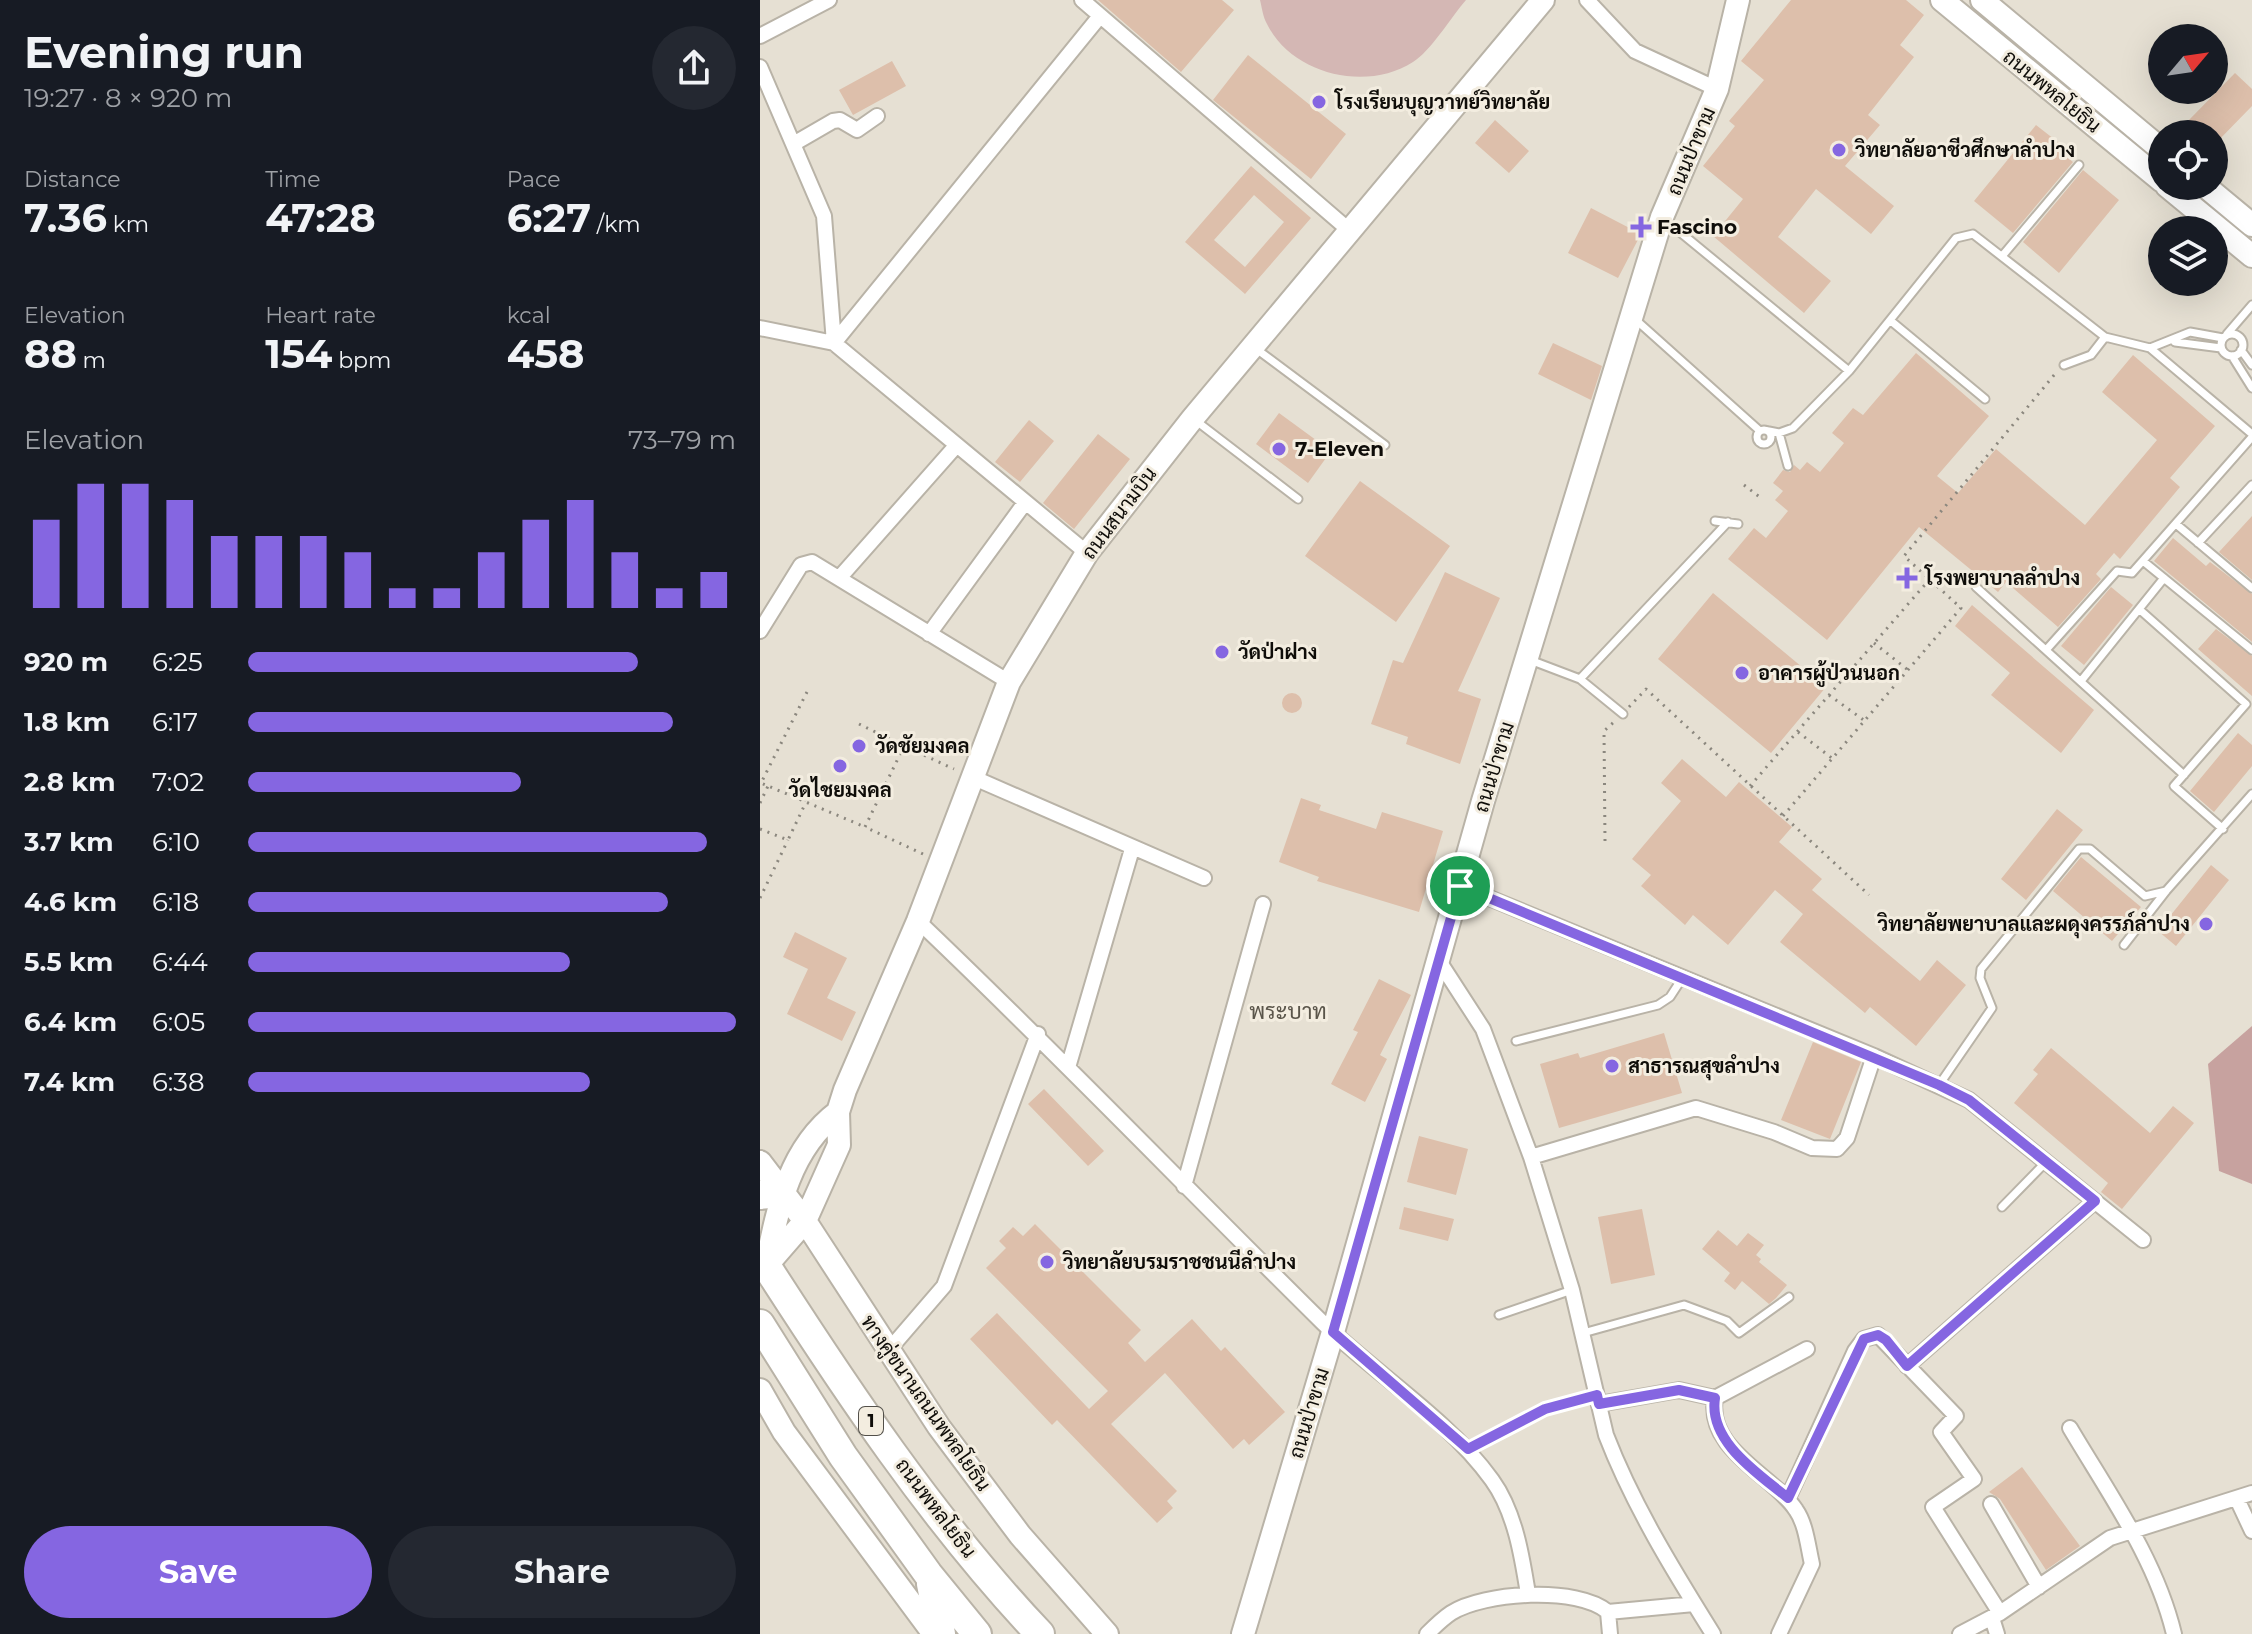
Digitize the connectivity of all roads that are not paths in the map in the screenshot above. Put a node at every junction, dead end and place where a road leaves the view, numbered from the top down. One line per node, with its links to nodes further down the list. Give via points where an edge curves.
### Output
1 (829, 0): 9 (street)
2 (1082, 0): 8 (street)
3 (1543, 0): 23 (street, ถนนสนามบิน)
4 (1587, 0): 11 (street, via 1635,51)
5 (1738, 0): 11 (street, ถนนป่าขาม)
6 (1942, 0): 14 (street, ถนนพหลโยธิน)
7 (1982, 0): 12 (street, ถนนพหลโยธิน)
8 (1100, 16): 23 (street); 34 (street)
9 (760, 36)
10 (760, 67): 16 (street)
11 (1717, 89): 21 (street, ถนนป่าขาม)
12 (2099, 97): 14 (street); 15 (street, ถนนพหลโยธิน)
13 (877, 116): 16 (street, via 857,130 833,121)
14 (2083, 116): 18 (street, ถนนพหลโยธิน)
15 (2148, 138)
16 (795, 143): 34 (street, via 824,216)
17 (2079, 165): 24 (lane)
18 (2148, 169)
19 (2184, 200): 25 (street)
20 (2222, 200): 22 (street)
21 (1662, 217): 27 (street, ถนนป่าขาม); 42 (lane)
22 (2252, 225)
23 (1350, 231): 35 (street, ถนนสนามบิน)
24 (2003, 255): 28 (lane, via 1973,234 1956,238); 32 (lane)
25 (2252, 256)
26 (2252, 305): 31 (lane)
27 (1631, 316): 46 (lane, via 1765,431); 70 (street, ถนนป่าขาม)
28 (1891, 321): 42 (lane); 44 (lane)
29 (760, 328): 34 (street)
30 (2252, 334): 36 (lane)
31 (2225, 336): 33 (lane, via 2190,332); 36 (lane, via 2237,335); 38 (lane)
32 (2105, 337): 37 (lane); 40 (lane, via 2091,355)
33 (2173, 341): 37 (lane); 38 (lane)
34 (834, 343): 49 (street)
35 (1253, 346): 45 (street, ถนนสนามบิน); 48 (lane)
36 (2242, 347): 39 (lane); 41 (lane)
37 (2150, 348): 47 (lane)
38 (2221, 348): 39 (lane)
39 (2232, 356): 43 (lane)
40 (2064, 365)
41 (2252, 365)
42 (1849, 371): 46 (lane, via 1793,428)
43 (2252, 388)
44 (1985, 399)
45 (1193, 418): 52 (lane); 59 (street, ถนนสนามบิน)
46 (1779, 433): 50 (lane)
47 (2252, 436): 57 (lane)
48 (1385, 445)
49 (955, 447): 53 (street); 61 (street)
50 (1788, 466)
51 (2252, 485): 58 (lane)
52 (1298, 499)
53 (1024, 504): 59 (street); 67 (street)
54 (1715, 521): 55 (lane)
55 (1728, 522): 56 (lane); 71 (lane)
56 (1738, 524)
57 (2176, 524): 58 (lane); 60 (lane)
58 (2198, 543): 64 (lane)
59 (1087, 553): 73 (street, ถนนสนามบิน)
60 (2143, 561): 62 (lane); 68 (lane, via 2130,575 2117,571)
61 (841, 576): 66 (street, via 812,562 801,565); 67 (street)
62 (2164, 578): 65 (lane); 69 (lane)
63 (1976, 587): 68 (lane)
64 (2252, 588)
65 (2139, 609): 72 (lane); 75 (lane, via 2246,704)
66 (760, 631)
67 (929, 634): 73 (street)
68 (2046, 650): 72 (lane)
69 (2252, 650)
70 (1527, 659): 71 (lane); 81 (street, ถนนป่าขาม)
71 (1580, 679): 74 (lane)
72 (2081, 681): 75 (lane)
73 (1009, 682): 76 (street, ถนนสนามบิน)
74 (1623, 714)
75 (2184, 775): 78 (lane, via 2174,786)
76 (972, 777): 79 (street); 84 (street, ถนนสนามบิน)
77 (2252, 794): 78 (lane)
78 (2223, 829): 82 (lane)
79 (1132, 849): 80 (street); 91 (street)
80 (1204, 878)
81 (1460, 886): 86 (street, ถนนป่าขาม); 87 (street)
82 (2166, 891): 85 (lane); 92 (lane, via 2145,896 2090,849 2079,849 1981,969 1992,1008)
83 (1263, 904): 97 (street)
84 (918, 921): 88 (street); 93 (street, ถนนสนามบิน)
85 (2124, 945)
86 (1439, 961): 94 (street, via 1483,1029); 108 (street, ถนนป่าขาม)
87 (1683, 977): 89 (lane, via 1658,1005); 90 (street)
88 (1038, 1034): 91 (street); 111 (street, via 944,1286)
89 (1516, 1041)
90 (1874, 1056): 92 (street); 94 (street, via 1847,1138 1837,1149 1812,1148 1696,1108)
91 (1069, 1064): 97 (street)
92 (1939, 1085): 96 (street, via 1969,1100)
93 (838, 1112): 98 (street, ถนนสนามบิน, via 816,1128); 101 (street, ถนนสนามบิน, via 839,1145)
94 (1531, 1157): 104 (street)
95 (760, 1162): 98 (street, ทางคู่ขนานถนนพหลโยธิน)
96 (2046, 1162): 99 (street); 100 (lane)
97 (1184, 1186): 108 (street)
98 (771, 1194): 101 (street, ทางคู่ขนานถนนพหลโยธิน); 103 (street, ถนนสนามบิน)
99 (2095, 1201): 102 (street); 112 (street)
100 (2002, 1207)
101 (805, 1221): 103 (street, ถนนสนามบิน); 111 (street, ทางคู่ขนานถนนพหลโยธิน)
102 (2143, 1240)
103 (762, 1269): 130 (highway, ถนนพหลโยธิน / 1, via 917,1483)
104 (1572, 1290): 106 (lane); 109 (street)
105 (1789, 1297): 109 (lane, via 1739,1333 1727,1321 1689,1305)
106 (1499, 1315)
107 (760, 1324): 122 (highway, 1, via 843,1456)
108 (1333, 1332): 124 (street, via 1468,1449 1500,1494 1520,1545); 132 (street, ถนนป่าขาม)
109 (1583, 1333): 115 (street)
110 (1807, 1349): 114 (street)
111 (888, 1351): 131 (street, ทางคู่ขนานถนนพหลโยธิน, via 1020,1535)
112 (1907, 1366): 118 (street, via 1886,1340 1878,1335 1864,1339); 127 (street, via 1956,1416 1941,1432 1974,1479 1933,1507)
113 (760, 1390): 128 (street, via 784,1432)
114 (1715, 1398): 115 (street, via 1679,1390); 118 (street, via 1714,1415 1733,1451)
115 (1598, 1400): 125 (street, via 1629,1492)
116 (2070, 1428): 121 (street)
117 (2245, 1496): 120 (street); 121 (street)
118 (1788, 1498): 136 (street, via 1800,1514 1812,1564)
119 (1991, 1504): 123 (street)
120 (2252, 1531)
121 (2132, 1532): 123 (street, via 2110,1538); 139 (street, via 2165,1595)
122 (930, 1577): 128 (highway); 129 (highway, 1)
123 (2039, 1587): 127 (street)
124 (1528, 1594): 126 (street, via 1595,1601); 133 (street, via 1452,1612)
125 (1694, 1604): 126 (street); 135 (street)
126 (1608, 1612): 134 (street)
127 (1996, 1615): 137 (street); 138 (street)
128 (929, 1632)
129 (977, 1634)
130 (1040, 1634)
131 (1107, 1634)
132 (1243, 1634)
133 (1427, 1634)
134 (1610, 1634)
135 (1713, 1634)
136 (1779, 1634)
137 (1960, 1634)
138 (1997, 1634)
139 (2174, 1634)

